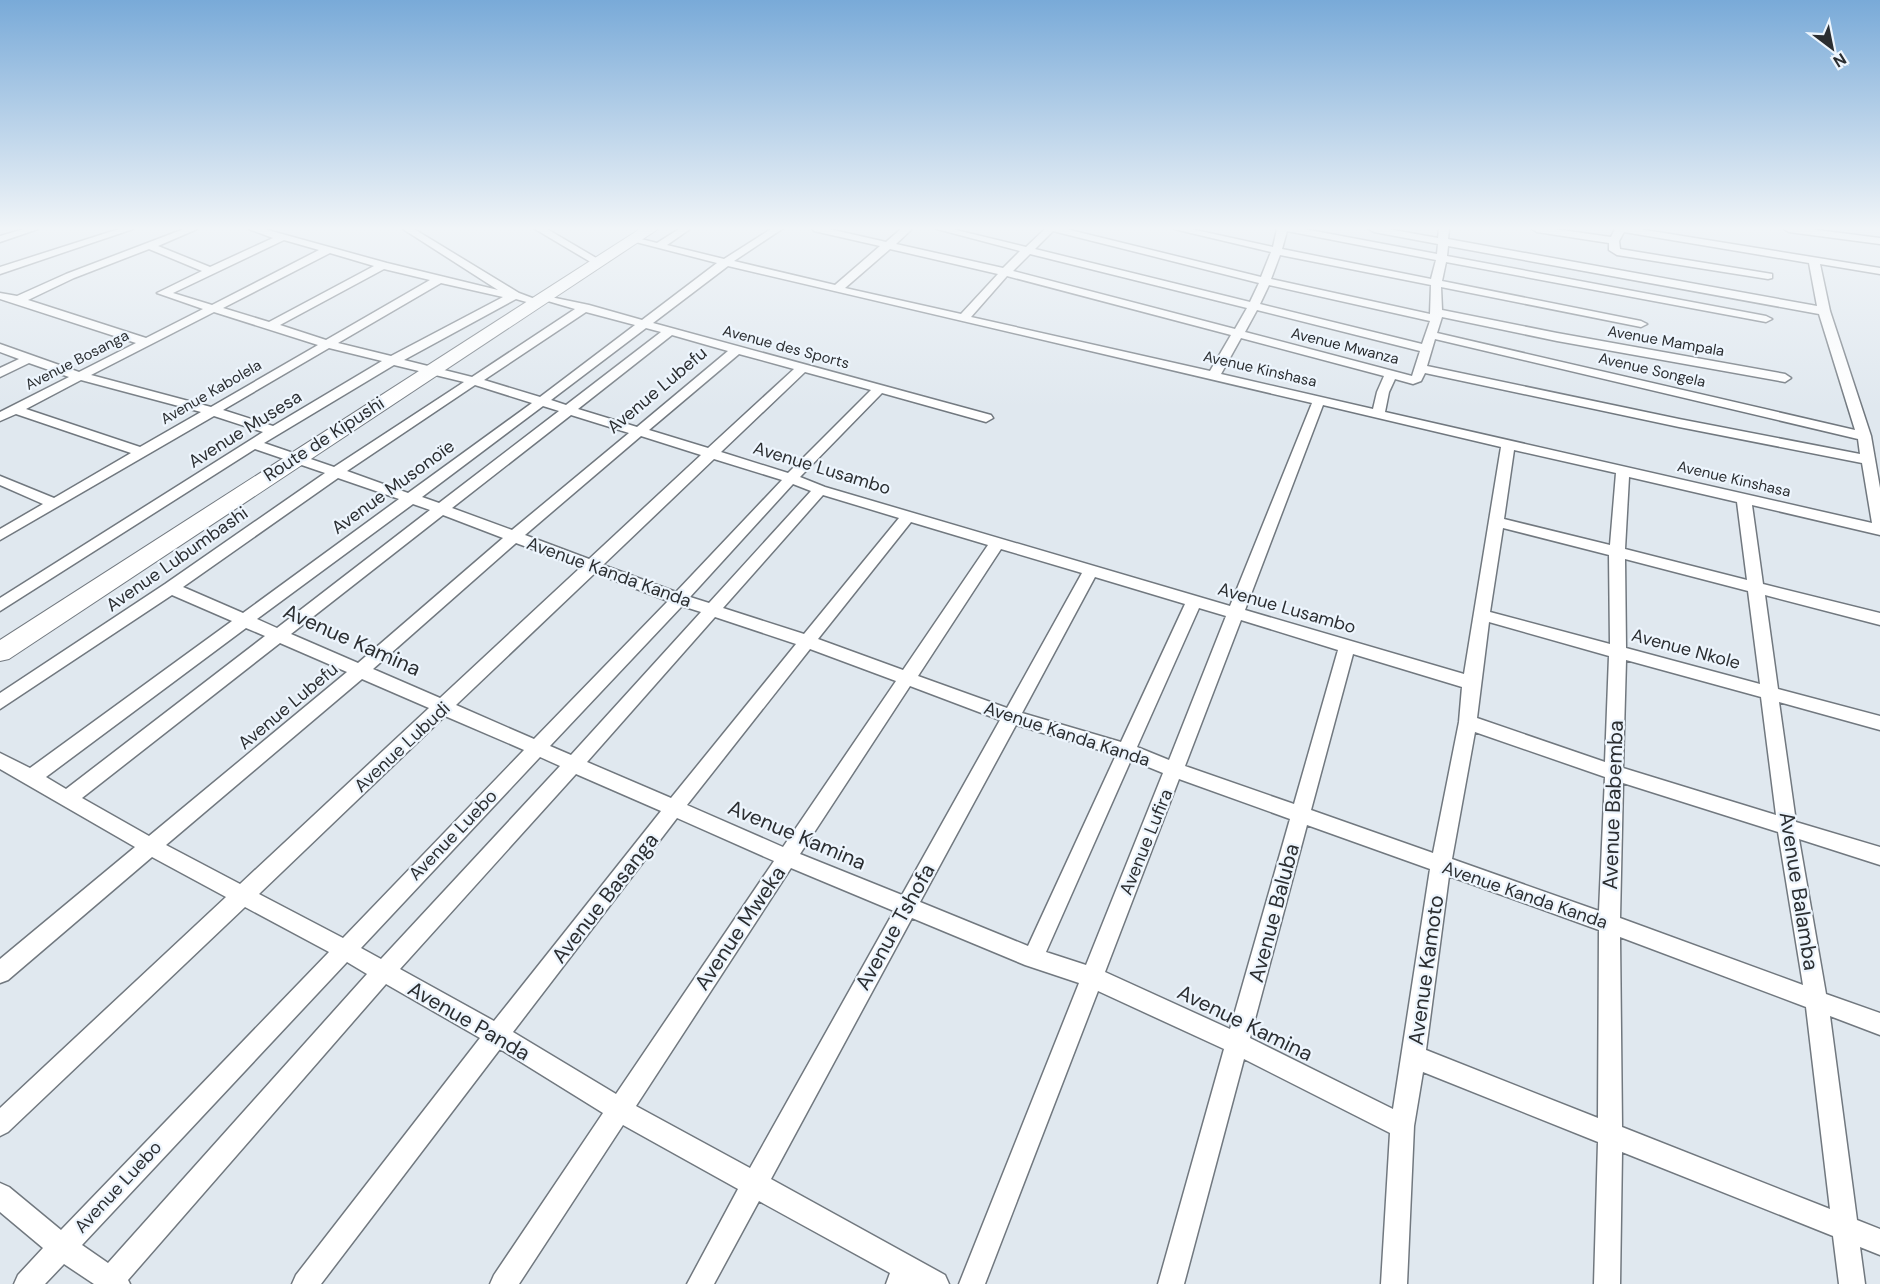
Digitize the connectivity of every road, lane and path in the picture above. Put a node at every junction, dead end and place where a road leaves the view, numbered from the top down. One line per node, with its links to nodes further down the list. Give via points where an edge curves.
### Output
1 (42, 289): 25 (street)
2 (172, 289): 28 (street, Avenue Lusambo, via 163,293)
3 (253, 289): 28 (street, Avenue Bosanga)
4 (338, 289): 35 (street)
5 (423, 289): 40 (street, Avenue Kabolela)
6 (480, 289): 22 (street)
7 (507, 289): 22 (street, Avenue des Sports)
8 (557, 289): 24 (highway, Route de Kipushi)
9 (690, 289): 33 (street, Avenue Musonoïe)
10 (833, 289): 21 (street, Avenue Kinshasa)
11 (990, 289): 31 (street)
12 (1068, 289): 37 (street, Avenue Mwanza)
13 (1188, 289): 26 (street)
14 (1261, 289): 26 (street)
15 (1305, 289): 30 (street, Avenue Mampala)
16 (1436, 289): 30 (street)
17 (1470, 289): 34 (street)
18 (1606, 289): 32 (street)
19 (1702, 289): 29 (street)
20 (1820, 289): 29 (street)
21 (837, 290): 31 (street, Avenue Kinshasa)
22 (515, 294): 24 (street, Avenue des Sports); 45 (street, Avenue Musesa)
23 (0, 296): 25 (street)
24 (541, 299): 27 (street, Avenue des Sports); 48 (highway, Route de Kipushi)
25 (18, 300): 39 (street)
26 (1252, 305): 37 (street); 42 (street)
27 (585, 307): 33 (street, Avenue des Sports); 54 (street, Avenue Lubumbashi)
28 (213, 310): 35 (street, Avenue Lusambo); 39 (street, Avenue Bosanga)
29 (1824, 311): 66 (street)
30 (1436, 315): 38 (street); 53 (street, Avenue Mampala)
31 (964, 318): 50 (street, Avenue Kinshasa)
32 (1766, 319)
33 (642, 324): 36 (street, Avenue des Sports); 57 (street, Avenue Musonoïe)
34 (1641, 324)
35 (270, 326): 40 (street, Avenue Lusambo)
36 (669, 332): 43 (street, Avenue des Sports); 59 (street)
37 (1237, 334): 50 (street); 51 (street, Avenue Mwanza)
38 (1432, 334): 42 (street); 66 (street, Avenue Songela)
39 (145, 342): 52 (street, Avenue Bosanga)
40 (327, 344): 45 (street, Avenue Lusambo); 60 (street, Avenue Kabolela)
41 (0, 348): 44 (street)
42 (1428, 349): 47 (street)
43 (736, 350): 46 (street, Avenue des Sports); 65 (street, Avenue Lubefu)
44 (29, 358): 49 (street); 52 (street)
45 (390, 362): 48 (street, Avenue Lusambo); 64 (street, Avenue Musesa)
46 (802, 368): 55 (street, Avenue des Sports); 70 (street, Avenue Lubudi)
47 (1421, 368): 51 (street, Avenue Mwanza, via 1417,379); 72 (street, Avenue Mwanza)
48 (430, 370): 54 (street, Avenue Lusambo); 71 (highway, Route de Kipushi)
49 (0, 373)
50 (1214, 375): 56 (street, Avenue Kinshasa)
51 (1391, 375): 61 (street)
52 (79, 376): 58 (street, Avenue Bosanga); 60 (street)
53 (1785, 378)
54 (474, 381): 57 (street, Avenue Lusambo); 74 (street, Avenue Lubumbashi)
55 (880, 388): 63 (street, Avenue des Sports); 75 (street, Avenue Luebo)
56 (1319, 400): 61 (street, Avenue Kinshasa); 97 (street, Avenue Lufira)
57 (541, 402): 59 (street, Avenue Lusambo); 79 (street, Avenue Musonoïe)
58 (15, 409): 62 (street, Avenue Bosanga); 69 (street)
59 (566, 410): 65 (street, Avenue Lusambo); 81 (street)
60 (212, 411): 64 (street); 69 (street, Avenue Kabolela)
61 (1378, 414): 68 (street, Avenue Kinshasa)
62 (0, 417)
63 (986, 418)
64 (274, 431): 67 (street, Avenue Musesa)
65 (638, 432): 70 (street, Avenue Lusambo); 86 (street, Avenue Lubefu)
66 (1864, 436): 72 (street)
67 (254, 444): 71 (street, Avenue Kanda Kanda); 95 (street, Avenue Musesa)
68 (1508, 445): 73 (street, Avenue Kinshasa); 83 (street, Avenue Kamoto)
69 (141, 452): 80 (street, Avenue Kabolela)
70 (710, 455): 75 (street, Avenue Lusambo); 89 (street, Avenue Lubudi)
71 (294, 459): 74 (street, Avenue Kanda Kanda); 105 (highway, Route de Kipushi)
72 (1869, 460): 84 (street)
73 (1623, 470): 78 (street, Avenue Kinshasa); 88 (street, Avenue Babemba)
74 (335, 473): 79 (street, Avenue Kanda Kanda); 91 (street, Avenue Lubumbashi)
75 (791, 478): 77 (street, Avenue Lusambo); 93 (street, Avenue Luebo)
76 (0, 480): 80 (street)
77 (820, 490): 82 (street, Avenue Lusambo); 96 (street)
78 (1744, 498): 84 (street, Avenue Kinshasa); 92 (street, Avenue Balamba)
79 (409, 499): 81 (street, Avenue Kanda Kanda); 99 (street, Avenue Musonoïe)
80 (54, 503): 85 (street, Avenue Kabolela)
81 (439, 508): 86 (street, Avenue Kanda Kanda); 101 (street)
82 (909, 515): 87 (street, Avenue Lusambo); 102 (street, Avenue Basanga)
83 (1495, 521): 88 (street); 98 (street, Avenue Kamoto)
84 (1880, 529)
85 (0, 534)
86 (513, 537): 89 (street, Avenue Kanda Kanda); 106 (street, Avenue Lubefu)
87 (997, 543): 90 (street, Avenue Lusambo); 107 (street, Avenue Mweka)
88 (1617, 551): 92 (street); 104 (street, Avenue Babemba)
89 (592, 566): 93 (street, Avenue Kanda Kanda); 111 (street, Avenue Lubudi)
90 (1091, 570): 94 (street, Avenue Lusambo); 112 (street, Avenue Tshofa)
91 (171, 588): 99 (street, Avenue Kamina); 110 (street, Avenue Lubumbashi)
92 (1756, 588): 100 (street); 109 (street, Avenue Balamba)
93 (679, 599): 96 (street, Avenue Kanda Kanda); 115 (street, Avenue Luebo)
94 (1194, 601): 97 (street, Avenue Lusambo); 116 (street)
95 (0, 605)
96 (712, 610): 102 (street, Avenue Kanda Kanda); 118 (street)
97 (1235, 613): 103 (street, Avenue Lusambo); 119 (street, Avenue Lufira)
98 (1482, 615): 104 (street, Avenue Nkole); 108 (street, Avenue Kamoto)
99 (246, 619): 101 (street, Avenue Kamina); 121 (street, Avenue Musonoïe)
100 (1880, 619)
101 (280, 634): 106 (street, Avenue Kamina); 122 (street)
102 (806, 641): 107 (street, Avenue Kanda Kanda); 123 (street, Avenue Basanga)
103 (1347, 646): 108 (street, Avenue Lusambo); 124 (street, Avenue Baluba)
104 (1618, 651): 109 (street, Avenue Nkole); 120 (street, Avenue Babemba)
105 (0, 652)
106 (361, 670): 111 (street, Avenue Kamina); 126 (street, Avenue Lubefu)
107 (906, 679): 112 (street, Avenue Kanda Kanda); 128 (street, Avenue Mweka)
108 (1471, 683): 113 (street, Avenue Kamoto)
109 (1769, 692): 114 (street, Avenue Nkole); 125 (street, Avenue Balamba)
110 (0, 702)
111 (444, 706): 115 (street, Avenue Kamina); 130 (street, Avenue Lubudi)
112 (1011, 717): 116 (street, Avenue Kanda Kanda); 131 (street, Avenue Tshofa)
113 (1468, 722): 120 (street); 129 (street, Avenue Kamoto)
114 (1880, 723)
115 (536, 748): 118 (street, Avenue Kamina); 133 (street, Avenue Luebo)
116 (1128, 751): 119 (street, Avenue Kanda Kanda); 134 (street)
117 (0, 760): 121 (street, Avenue Panda)
118 (573, 765): 123 (street, Avenue Kamina); 135 (street)
119 (1175, 770): 124 (street, Avenue Kanda Kanda); 137 (street, Avenue Lufira)
120 (1614, 773): 125 (street); 132 (street, Avenue Babemba)
121 (32, 777): 122 (street, Avenue Panda)
122 (67, 799): 126 (street, Avenue Panda)
123 (675, 808): 128 (street, Avenue Kamina); 140 (street, Avenue Basanga)
124 (1301, 816): 129 (street, Avenue Kanda Kanda); 141 (street, Avenue Baluba)
125 (1787, 827): 127 (street); 138 (street, Avenue Balamba)
126 (150, 846): 130 (street, Avenue Panda); 136 (street, Avenue Lubefu)
127 (1880, 856)
128 (788, 858): 131 (street, Avenue Kamina); 143 (street, Avenue Mweka)
129 (1441, 865): 132 (street, Avenue Kanda Kanda); 142 (street, Avenue Kamoto)
130 (244, 896): 133 (street, Avenue Panda); 144 (street, Avenue Lubudi)
131 (906, 907): 134 (street, Avenue Kamina); 147 (street, Avenue Tshofa)
132 (1609, 924): 138 (street, Avenue Kanda Kanda); 146 (street, Avenue Babemba)
133 (343, 949): 135 (street, Avenue Panda); 151 (street, Avenue Luebo)
134 (1033, 958): 137 (street, Avenue Kamina)
135 (382, 972): 140 (street, Avenue Panda); 153 (street)
136 (0, 973)
137 (1092, 977): 141 (street, Avenue Kamina); 159 (street, Avenue Lufira)
138 (1817, 1003): 139 (street, Avenue Kanda Kanda); 149 (street, Avenue Balamba)
139 (1880, 1024)
140 (496, 1034): 143 (street, Avenue Panda); 155 (street, Avenue Basanga)
141 (1238, 1044): 145 (street, Avenue Kamina); 160 (street, Avenue Baluba)
142 (1414, 1057): 145 (street, Avenue Kamoto); 146 (street)
143 (618, 1109): 147 (street, Avenue Panda); 156 (street, Avenue Mweka)
144 (0, 1124)
145 (1402, 1126): 161 (street, Avenue Kamoto)
146 (1610, 1135): 149 (street); 162 (street, Avenue Babemba)
147 (754, 1184): 152 (street, Avenue Panda); 157 (street, Avenue Tshofa)
148 (0, 1196): 151 (street)
149 (1845, 1228): 150 (street); 163 (street, Avenue Balamba)
150 (1880, 1242)
151 (62, 1247): 153 (street); 154 (street, Avenue Luebo)
152 (902, 1276): 158 (street, Avenue Panda)
153 (112, 1282)
154 (27, 1284)
155 (305, 1284)
156 (503, 1284)
157 (700, 1284)
158 (936, 1284)
159 (972, 1284)
160 (1171, 1284)
161 (1394, 1284)
162 (1607, 1284)
163 (1852, 1284)

